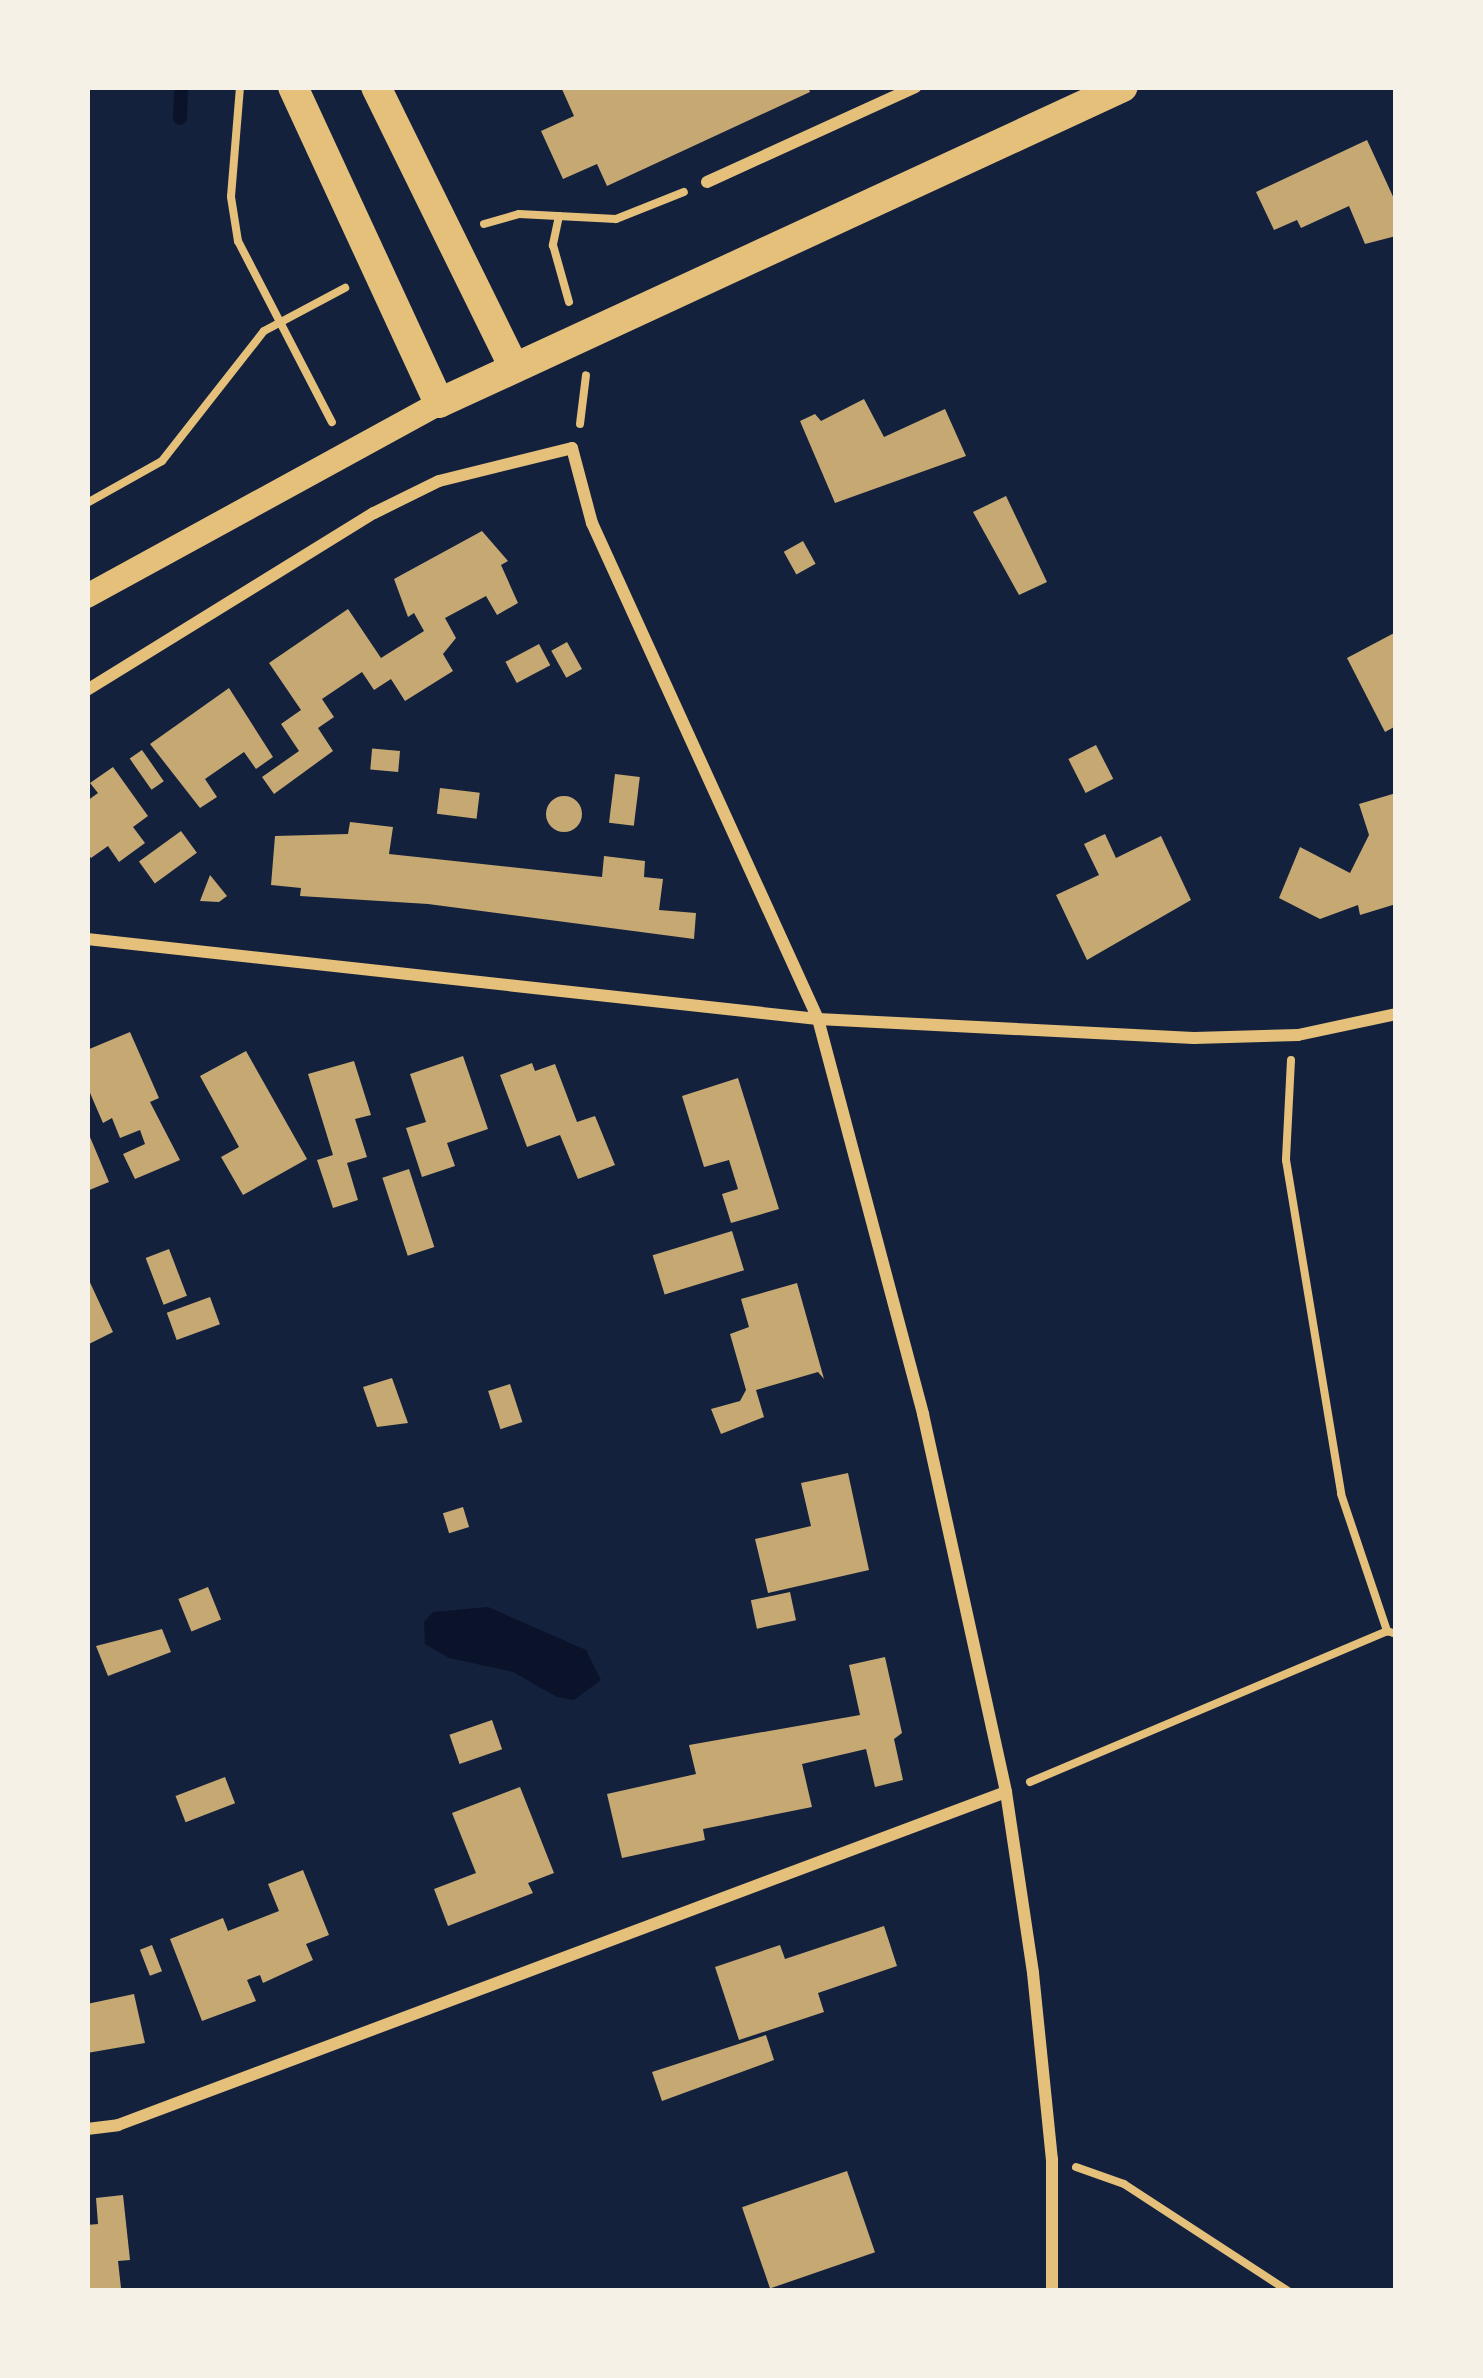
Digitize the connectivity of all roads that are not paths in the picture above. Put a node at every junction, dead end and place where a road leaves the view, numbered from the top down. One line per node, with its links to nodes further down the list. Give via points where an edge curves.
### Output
1 (293, 87): 7 (main road)
2 (376, 87): 6 (main road)
3 (915, 87): 5 (street)
4 (1123, 87): 6 (main road)
5 (707, 182)
6 (513, 364): 7 (main road)
7 (439, 403): 8 (main road)
8 (87, 596)
9 (87, 690): 12 (street, via 374,513 440,481 572,448 592,523)
10 (87, 939): 12 (street)
11 (1396, 1014): 12 (street, via 1298,1035 1194,1038)
12 (818, 1019): 13 (street, via 923,1414)
13 (1006, 1792): 14 (street, via 118,2125); 15 (street, via 1052,2159)
14 (87, 2129)
15 (1052, 2291)

